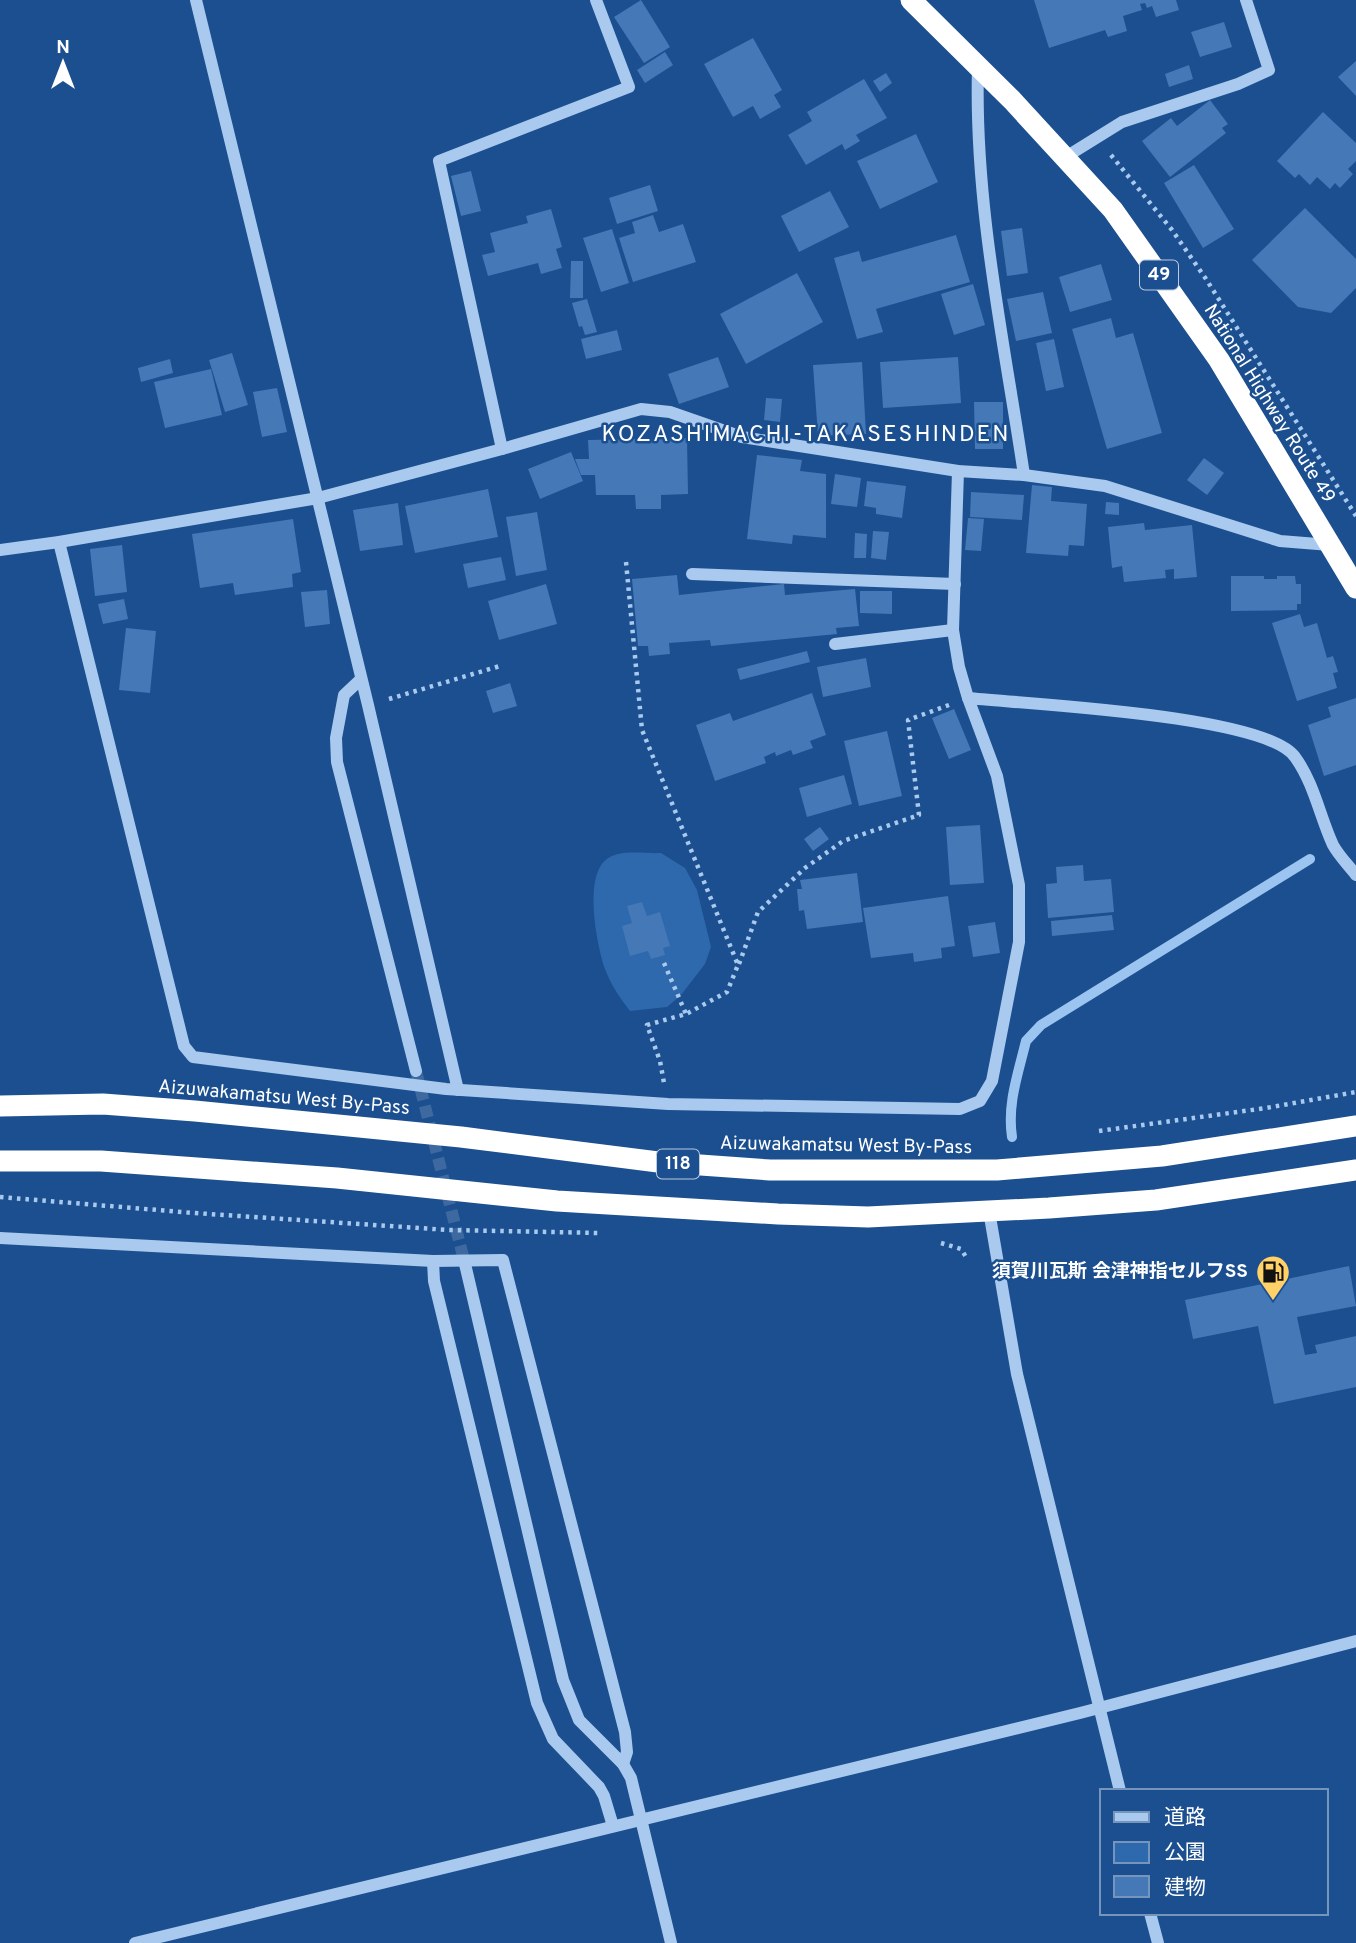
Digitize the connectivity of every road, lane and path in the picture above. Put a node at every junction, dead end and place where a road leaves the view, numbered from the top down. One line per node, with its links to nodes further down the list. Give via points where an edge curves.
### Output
1 (196, 0): 11 (street)
2 (596, 0): 8 (street, via 629,87 439,161)
3 (911, 0): 5 (highway, National Highway Route 49 / 49)
4 (1246, 0): 7 (street, via 1269,70 1122,122)
5 (978, 67): 7 (highway, National Highway Route 49 / 49); 10 (street, via 981,190)
6 (1104, 146): 12 (path, via 1206,279)
7 (1064, 158): 14 (highway, National Highway Route 49 / 49, via 1113,210 1219,360)
8 (502, 449): 9 (street, via 641,409 670,412 742,438); 11 (street)
9 (958, 471): 10 (street); 18 (street)
10 (1024, 475): 14 (street, via 1105,486 1280,541)
11 (318, 498): 13 (street); 23 (street)
12 (1356, 516)
13 (59, 542): 15 (street); 31 (street, via 184,1046 193,1057)
14 (1329, 545): 19 (highway, National Highway Route 49 / 49)
15 (0, 550)
16 (626, 562): 28 (path, via 642,730)
17 (692, 574): 18 (street)
18 (955, 584): 20 (street)
19 (1356, 588)
20 (953, 630): 21 (street); 24 (street)
21 (835, 644)
22 (500, 666): 25 (path)
23 (361, 679): 25 (street); 30 (street, via 344,695 337,762)
24 (968, 698): 26 (street, via 1203,722 1273,741 1294,756 1334,848); 28 (path, via 908,720 919,815 843,841 805,868 758,912); 32 (street, via 997,776 1018,885 1019,942 992,1081 980,1101 960,1109)
25 (368, 705): 31 (street)
26 (1356, 875)
27 (664, 963): 29 (path)
28 (738, 965): 29 (path, via 727,992)
29 (686, 1014): 32 (path, via 647,1025)
30 (416, 1071)
31 (458, 1090): 32 (street)
32 (668, 1104)
33 (0, 1106): 34 (highway, Aizuwakamatsu West By-Pass / 118, via 103,1104 195,1111 770,1170 997,1170 1162,1156)
34 (1356, 1126)
35 (0, 1161): 38 (highway, 118, via 101,1161 338,1178 557,1201 778,1214 868,1217)
36 (1356, 1170): 38 (highway, 118, via 1156,1200)
37 (0, 1197): 39 (path, via 449,1230)
38 (989, 1211): 46 (street, via 1017,1374)
39 (609, 1234)
40 (0, 1238): 43 (street)
41 (935, 1242): 42 (path, via 955,1246)
42 (966, 1257)
43 (432, 1261): 47 (street, via 503,1261 625,1732); 50 (street, via 537,1703 553,1739 599,1787)
44 (465, 1264): 47 (street, via 562,1680 579,1720)
45 (1356, 1641): 46 (street)
46 (1099, 1708): 48 (street); 49 (street)
47 (623, 1764): 49 (street)
48 (1119, 1789)
49 (641, 1820): 50 (street); 53 (street)
50 (613, 1826): 52 (street)
51 (1151, 1915): 54 (street)
52 (135, 1943)
53 (671, 1943)
54 (1158, 1943)

